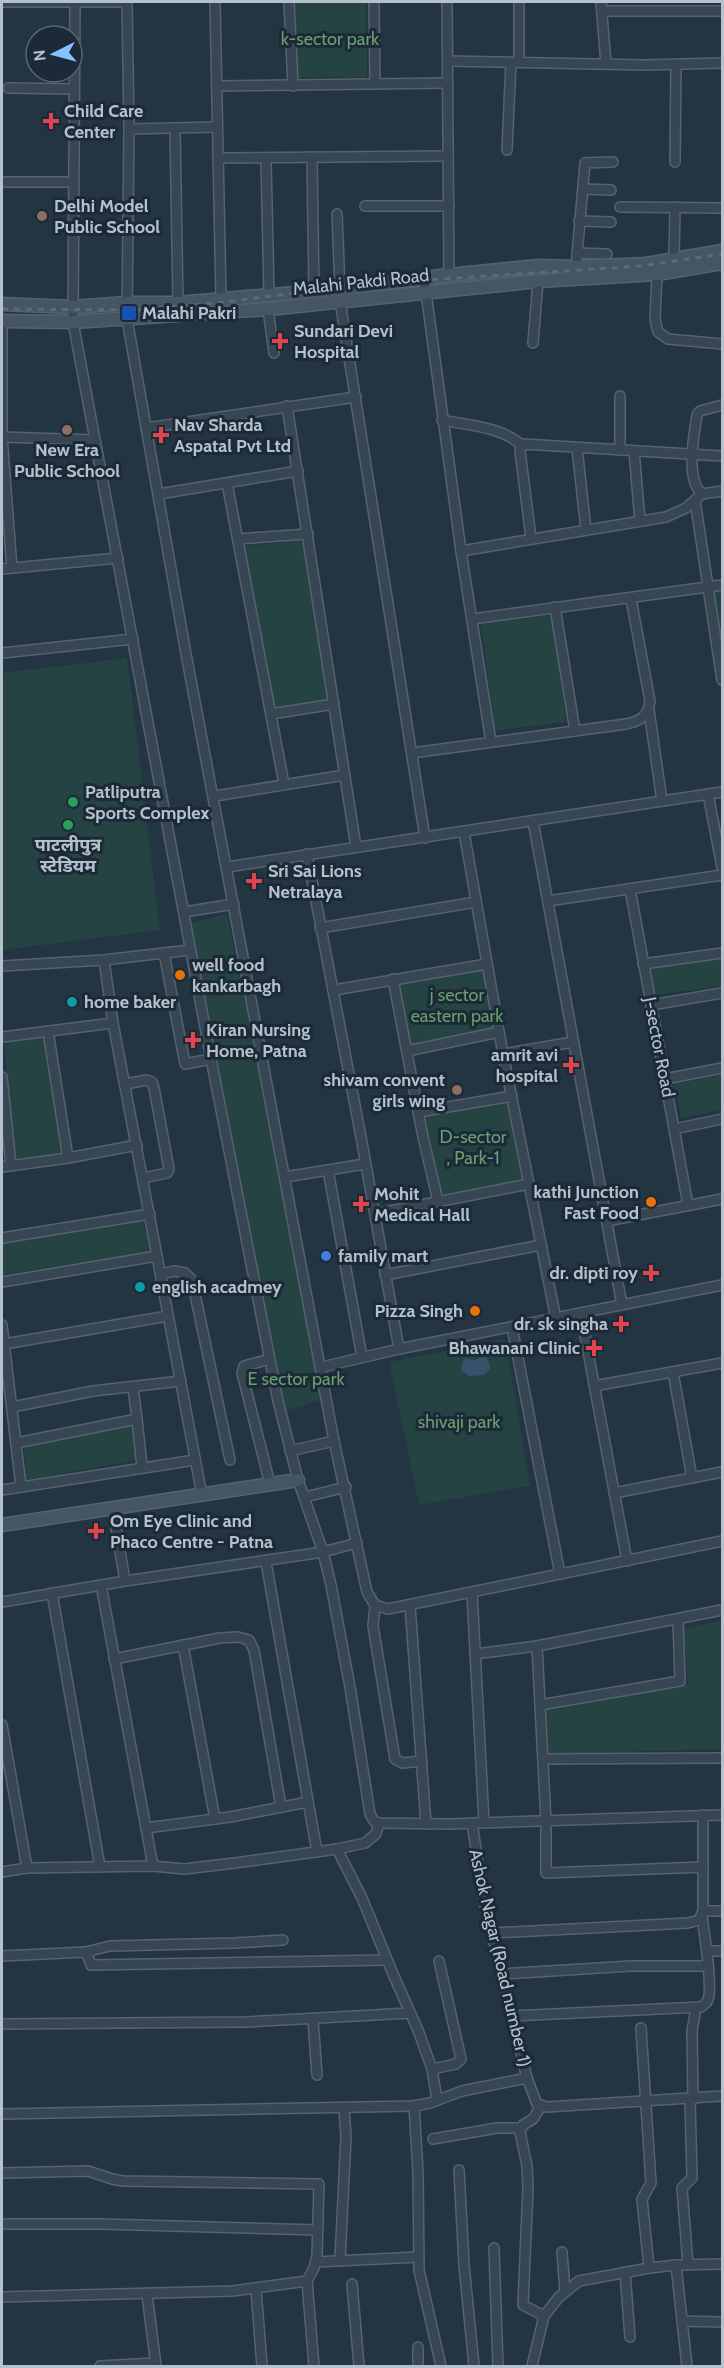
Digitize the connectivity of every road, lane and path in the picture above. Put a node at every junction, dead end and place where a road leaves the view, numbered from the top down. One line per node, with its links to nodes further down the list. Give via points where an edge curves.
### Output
1 (2, 2): 8 (street)
2 (127, 2): 8 (street); 25 (street)
3 (214, 2): 20 (street)
4 (289, 2): 19 (street)
5 (374, 2): 18 (street)
6 (447, 2): 12 (street)
7 (519, 2): 13 (street)
8 (75, 3): 22 (street)
9 (602, 6): 10 (street); 15 (street)
10 (643, 6): 11 (street)
11 (723, 11)
12 (448, 61): 13 (street); 17 (street)
13 (515, 62): 15 (street); 26 (street)
14 (723, 63): 16 (street)
15 (606, 64): 16 (street)
16 (676, 65): 32 (street)
17 (448, 83): 18 (street); 27 (street)
18 (375, 84): 19 (street)
19 (293, 86): 20 (street)
20 (217, 87): 23 (street)
21 (8, 88): 22 (street)
22 (74, 90): 34 (street)
23 (217, 127): 24 (street); 30 (street)
24 (175, 128): 25 (street); 62 (street)
25 (129, 129): 61 (street)
26 (507, 150)
27 (448, 156): 28 (street); 38 (street)
28 (312, 157): 29 (street); 56 (street)
29 (266, 158): 30 (street); 59 (street)
30 (218, 159): 60 (street)
31 (614, 162): 35 (street, via 585,163)
32 (675, 162)
33 (2, 182): 34 (street)
34 (74, 182): 64 (street)
35 (584, 189): 36 (street); 43 (street)
36 (611, 190)
37 (365, 206): 38 (street)
38 (449, 206): 53 (street)
39 (620, 207): 40 (street)
40 (675, 207): 41 (street); 48 (street)
41 (723, 208)
42 (337, 214): 58 (street)
43 (579, 221): 44 (street); 46 (street)
44 (611, 222)
45 (723, 251): 49 (main road, Malahi Pakdi Road)
46 (577, 253): 47 (street); 51 (street)
47 (607, 254)
48 (674, 259): 49 (main road, Malahi Pakdi Road); 51 (main road, Malahi Pakdi Road)
49 (693, 262): 50 (main road, Malahi Pakdi Road); 52 (main road, Malahi Pakdi Road)
50 (723, 263)
51 (576, 267): 53 (main road, Malahi Pakdi Road, via 538,266)
52 (657, 274): 55 (main road, Malahi Pakdi Road); 70 (street, via 658,332 668,339)
53 (449, 275): 54 (main road, Malahi Pakdi Road)
54 (424, 278): 57 (street); 58 (main road, Malahi Pakdi Road)
55 (538, 281): 57 (main road, Malahi Pakdi Road); 69 (street)
56 (314, 291): 58 (main road, Malahi Pakdi Road); 59 (main road, Malahi Pakdi Road)
57 (426, 293): 58 (main road, Malahi Pakdi Road); 76 (street)
58 (340, 295): 65 (main road, Malahi Pakdi Road); 73 (street)
59 (269, 296): 60 (main road, Malahi Pakdi Road)
60 (221, 299): 62 (main road, Malahi Pakdi Road)
61 (127, 303): 62 (main road, Malahi Pakdi Road); 64 (main road, Malahi Pakdi Road); 66 (street)
62 (178, 303)
63 (7, 305): 64 (main road, Malahi Pakdi Road); 67 (main road)
64 (72, 307): 68 (street)
65 (268, 309): 66 (main road, Malahi Pakdi Road); 71 (street)
66 (127, 319): 68 (main road, Malahi Pakdi Road); 77 (street)
67 (6, 321): 68 (main road, Malahi Pakdi Road); 78 (street)
68 (73, 322): 79 (street)
69 (533, 343)
70 (723, 344)
71 (274, 353)
72 (620, 396): 82 (street)
73 (356, 397): 75 (street); 114 (street)
74 (723, 405): 84 (street, via 700,411)
75 (287, 406): 77 (street); 86 (street)
76 (442, 420): 80 (street, via 503,435); 96 (street)
77 (146, 428): 89 (street)
78 (2, 437): 79 (street); 98 (street)
79 (95, 440): 97 (street)
80 (521, 445): 81 (street); 94 (street)
81 (577, 448): 82 (street); 92 (street)
82 (620, 450): 83 (street)
83 (634, 451): 84 (street); 91 (street)
84 (692, 455): 85 (street); 90 (street)
85 (723, 456)
86 (298, 471): 87 (street); 93 (street)
87 (227, 483): 89 (street); 95 (street)
88 (723, 491): 90 (street)
89 (159, 494): 119 (street)
90 (699, 497): 91 (street, via 677,513); 101 (street)
91 (640, 522): 92 (street)
92 (586, 530): 94 (street)
93 (308, 534): 95 (street); 109 (street)
94 (531, 538): 96 (street)
95 (238, 539): 111 (street)
96 (461, 551): 104 (street)
97 (118, 558): 98 (street); 105 (street)
98 (12, 567): 99 (street)
99 (2, 569)
100 (723, 585): 101 (street)
101 (707, 589): 102 (street); 107 (street)
102 (631, 599): 103 (street); 110 (street)
103 (555, 607): 104 (street); 112 (street)
104 (472, 619): 113 (street)
105 (133, 639): 106 (street); 133 (street)
106 (2, 653)
107 (722, 668): 108 (street)
108 (723, 680)
109 (334, 704): 111 (street); 115 (street)
110 (649, 710): 112 (street, via 637,722); 120 (street)
111 (271, 714): 116 (street)
112 (575, 731): 113 (street)
113 (492, 742): 114 (street)
114 (412, 753): 123 (street)
115 (345, 775): 116 (street); 124 (street)
116 (284, 784): 119 (street)
117 (723, 792): 118 (street)
118 (708, 794): 120 (street); 127 (street)
119 (215, 796): 126 (street)
120 (662, 801): 121 (street)
121 (533, 821): 122 (street); 130 (street)
122 (464, 832): 123 (street); 131 (street)
123 (425, 838): 124 (street)
124 (356, 847): 125 (street)
125 (307, 854): 126 (street); 134 (street)
126 (227, 867): 132 (street)
127 (723, 867)
128 (723, 875): 129 (street)
129 (630, 889): 130 (street); 140 (street, J-sector Road)
130 (548, 901): 150 (street)
131 (476, 902): 134 (street); 139 (street)
132 (234, 904): 133 (street); 167 (street)
133 (184, 912): 135 (street)
134 (320, 928): 143 (street)
135 (190, 950): 136 (street); 153 (street)
136 (164, 953): 138 (street); 153 (street, via 185,1064)
137 (723, 953): 140 (street)
138 (104, 960): 141 (street); 146 (street)
139 (487, 964): 142 (street); 148 (street)
140 (643, 964): 145 (street, J-sector Road)
141 (2, 966)
142 (393, 979): 143 (street); 151 (street)
143 (334, 990): 164 (street)
144 (723, 993): 145 (street)
145 (651, 1005): 156 (street, J-sector Road)
146 (113, 1023): 147 (street); 157 (street)
147 (48, 1031): 149 (street); 163 (street)
148 (499, 1032): 151 (street); 152 (street)
149 (2, 1037)
150 (573, 1042): 152 (street); 175 (street)
151 (407, 1051): 159 (street)
152 (503, 1054): 158 (street)
153 (211, 1059): 192 (street)
154 (723, 1068): 156 (street)
155 (2, 1077): 165 (street)
156 (665, 1079): 161 (street, J-sector Road)
157 (125, 1084): 162 (street); 168 (street, via 147,1080 154,1088 169,1169 167,1173)
158 (512, 1096): 159 (street); 169 (street)
159 (419, 1112): 171 (street)
160 (723, 1119): 161 (street)
161 (674, 1129): 172 (street, J-sector Road)
162 (137, 1145): 163 (street); 168 (street)
163 (68, 1158): 165 (street)
164 (366, 1164): 166 (street); 174 (street)
165 (6, 1167)
166 (328, 1170): 167 (street); 191 (street)
167 (285, 1177): 194 (street)
168 (143, 1178): 173 (street)
169 (529, 1184): 171 (street); 177 (street)
170 (723, 1199): 172 (street)
171 (438, 1201): 174 (street)
172 (688, 1205): 175 (street)
173 (150, 1214): 176 (street); 178 (street)
174 (375, 1214): 180 (street)
175 (607, 1221): 183 (street)
176 (2, 1238)
177 (542, 1245): 180 (street); 186 (street)
178 (158, 1256): 179 (street); 181 (street)
179 (161, 1274): 185 (street); 205 (street, via 185,1273 192,1280)
180 (385, 1275): 190 (street)
181 (2, 1282)
182 (723, 1285): 183 (street)
183 (622, 1305): 184 (street)
184 (581, 1314): 186 (street); 197 (street)
185 (168, 1316): 189 (street); 196 (street)
186 (556, 1318): 188 (street)
187 (2, 1325): 189 (street)
188 (512, 1327): 190 (street); 224 (street)
189 (4, 1344): 199 (street)
190 (399, 1349): 191 (street)
191 (362, 1358): 194 (street)
192 (270, 1359): 203 (street); 210 (street, via 244,1366 242,1373)
193 (723, 1363): 195 (street)
194 (322, 1367): 201 (street)
195 (673, 1372): 197 (street); 208 (street)
196 (181, 1381): 198 (street); 204 (street)
197 (594, 1386): 214 (street)
198 (133, 1388): 199 (street, via 93,1391); 200 (street)
199 (12, 1407): 202 (street)
200 (137, 1419): 202 (street); 206 (street)
201 (334, 1441): 203 (street); 212 (street)
202 (16, 1443): 211 (street)
203 (290, 1451): 209 (street)
204 (195, 1460): 206 (street); 215 (street)
205 (230, 1460)
206 (142, 1467): 211 (street)
207 (723, 1472): 208 (street)
208 (692, 1478): 214 (street)
209 (298, 1480): 210 (main road); 216 (street)
210 (270, 1484): 215 (main road)
211 (21, 1487): 213 (street)
212 (346, 1487): 216 (street); 220 (street)
213 (2, 1490)
214 (614, 1492): 222 (street)
215 (202, 1495): 217 (main road)
216 (305, 1497): 221 (street)
217 (113, 1509): 218 (main road); 225 (street)
218 (2, 1525)
219 (723, 1541): 222 (street)
220 (357, 1543): 221 (street); 230 (street, via 367,1592)
221 (323, 1552): 223 (street); 251 (street, via 370,1814)
222 (627, 1561): 224 (street)
223 (266, 1562): 225 (street); 243 (street)
224 (560, 1574): 227 (street)
225 (125, 1581): 226 (street)
226 (101, 1585): 228 (street); 237 (street)
227 (472, 1592): 231 (street); 236 (street)
228 (52, 1593): 229 (street); 257 (street)
229 (2, 1602)
230 (375, 1605): 231 (street, via 388,1609); 242 (street, via 373,1626 395,1759 402,1763)
231 (410, 1605): 242 (street)
232 (723, 1610): 233 (street)
233 (678, 1619): 235 (street); 238 (street, via 680,1681)
234 (183, 1645): 237 (street); 244 (street, via 238,1637 252,1644); 247 (street)
235 (537, 1646): 236 (street); 238 (street)
236 (475, 1654): 249 (street)
237 (114, 1659): 253 (street)
238 (540, 1705): 241 (street)
239 (2, 1725): 259 (street)
240 (723, 1758): 241 (street)
241 (543, 1759): 248 (street)
242 (422, 1761): 252 (street)
243 (308, 1802): 244 (street); 255 (street)
244 (282, 1807): 247 (street)
245 (704, 1815): 246 (street); 248 (street); 258 (street)
246 (723, 1815)
247 (215, 1819): 253 (street)
248 (546, 1821): 249 (street); 258 (street, via 546,1873)
249 (484, 1822): 250 (street)
250 (472, 1823): 252 (street); 263 (street, Ashok Nagar (Road number 1), via 477,1869)
251 (379, 1824): 252 (street); 254 (street, via 372,1839)
252 (426, 1824)
253 (146, 1828): 256 (street)
254 (338, 1849): 255 (street); 269 (street)
255 (317, 1852): 256 (street, via 192,1868)
256 (153, 1866): 257 (street)
257 (100, 1867): 259 (street)
258 (703, 1867): 262 (street)
259 (27, 1868): 260 (street)
260 (2, 1872)
261 (723, 1911): 262 (street)
262 (702, 1913): 263 (street, via 699,1920 688,1923); 265 (street)
263 (492, 1933): 272 (street, Ashok Nagar (Road number 1))
264 (283, 1940): 267 (street, via 110,1946)
265 (707, 1951): 266 (street); 271 (street)
266 (723, 1951)
267 (86, 1952): 268 (street); 269 (street, via 91,1965)
268 (2, 1956)
269 (387, 1960): 274 (street)
270 (440, 1961): 279 (street, via 461,2059 456,2064)
271 (707, 1966): 272 (street); 273 (street, via 708,1999)
272 (502, 1974): 275 (street, Ashok Nagar (Road number 1))
273 (696, 2008): 275 (street); 283 (street)
274 (410, 2013): 276 (street); 279 (street)
275 (511, 2016): 281 (street, Ashok Nagar (Road number 1))
276 (313, 2020): 277 (street); 280 (street)
277 (2, 2024)
278 (642, 2028): 285 (street)
279 (432, 2069): 284 (street)
280 (317, 2075)
281 (527, 2078): 284 (street); 287 (street, Ashok Nagar (Road number 1))
282 (723, 2096): 283 (street)
283 (692, 2099): 285 (street); 303 (street, via 692,2178 682,2188)
284 (437, 2100): 286 (street)
285 (645, 2102): 287 (street); 304 (street, via 651,2184 642,2199)
286 (414, 2106): 288 (street); 298 (street)
287 (541, 2106): 290 (street)
288 (344, 2108): 289 (street); 299 (street)
289 (2, 2115)
290 (521, 2128): 291 (street); 312 (street, via 528,2188 523,2305)
291 (433, 2139)
292 (459, 2170): 324 (street)
293 (2, 2173): 295 (street, via 88,2171 123,2181 319,2184)
294 (2, 2224): 295 (street)
295 (318, 2230): 300 (street)
296 (494, 2248): 325 (street)
297 (562, 2252): 309 (street)
298 (418, 2258): 299 (street); 323 (street)
299 (340, 2260): 300 (street)
300 (316, 2262): 306 (street)
301 (723, 2264): 303 (street)
302 (676, 2265): 303 (street); 304 (street); 313 (street)
303 (688, 2265)
304 (649, 2268): 305 (street)
305 (625, 2271): 309 (street, via 585,2279); 315 (street)
306 (307, 2281): 308 (street); 320 (street)
307 (352, 2284): 321 (street)
308 (256, 2289): 310 (street); 319 (street)
309 (565, 2291): 312 (street)
310 (147, 2294): 311 (street); 317 (street)
311 (2, 2298)
312 (544, 2316): 326 (street)
313 (682, 2321): 314 (street); 327 (street)
314 (723, 2322)
315 (630, 2337)
316 (418, 2347): 322 (street)
317 (156, 2365): 318 (street)
318 (100, 2367)
319 (262, 2367)
320 (314, 2367)
321 (359, 2367)
322 (418, 2367)
323 (441, 2367)
324 (474, 2367)
325 (498, 2367)
326 (532, 2367)
327 (687, 2367)

